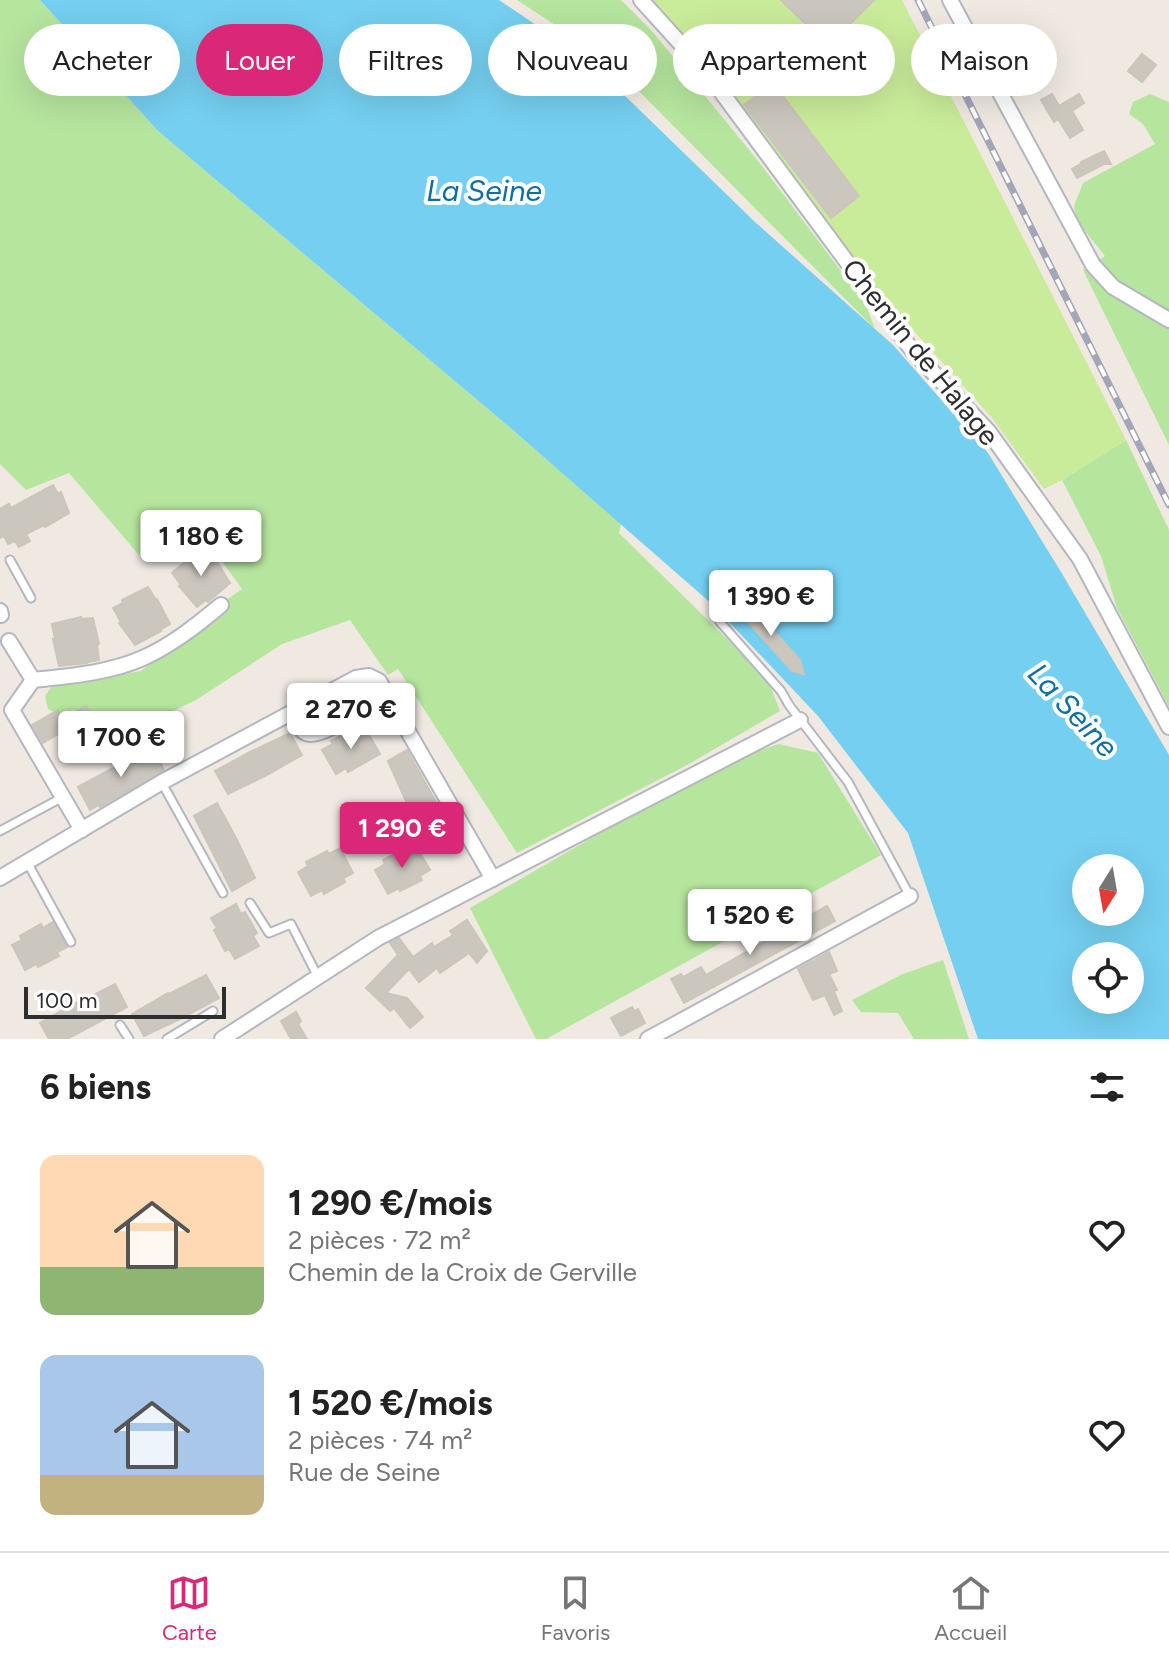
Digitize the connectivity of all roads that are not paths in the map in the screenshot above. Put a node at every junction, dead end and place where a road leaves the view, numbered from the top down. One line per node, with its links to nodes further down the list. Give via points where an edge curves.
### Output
1 (641, 0): 13 (street, Chemin de Halage, via 708,74 912,350 989,432 1080,559)
2 (950, 0): 3 (street, via 1093,265 1113,287)
3 (1169, 320)
4 (10, 560): 5 (lane)
5 (31, 598)
6 (221, 605): 9 (street, via 184,635 143,658 90,674)
7 (720, 622): 12 (lane)
8 (9, 641): 9 (street)
9 (33, 680): 10 (street)
10 (6, 714): 16 (street)
11 (288, 715): 14 (lane, via 299,734 308,738); 15 (street); 21 (street, via 356,678 379,681)
12 (800, 720): 21 (street); 23 (lane, via 848,782)
13 (1169, 727)
14 (332, 731)
15 (162, 782): 17 (street); 22 (lane)
16 (63, 797): 17 (street); 18 (lane)
17 (82, 830): 19 (street)
18 (0, 831)
19 (27, 862): 20 (street); 25 (lane)
20 (0, 878)
21 (493, 879): 26 (street, via 378,938)
22 (223, 893)
23 (910, 896): 32 (street)
24 (250, 903): 26 (lane, via 269,933 291,924)
25 (71, 942)
26 (318, 977): 31 (street)
27 (213, 1011): 30 (lane)
28 (120, 1025): 29 (lane)
29 (129, 1039)
30 (167, 1039)
31 (222, 1039)
32 (648, 1039)

